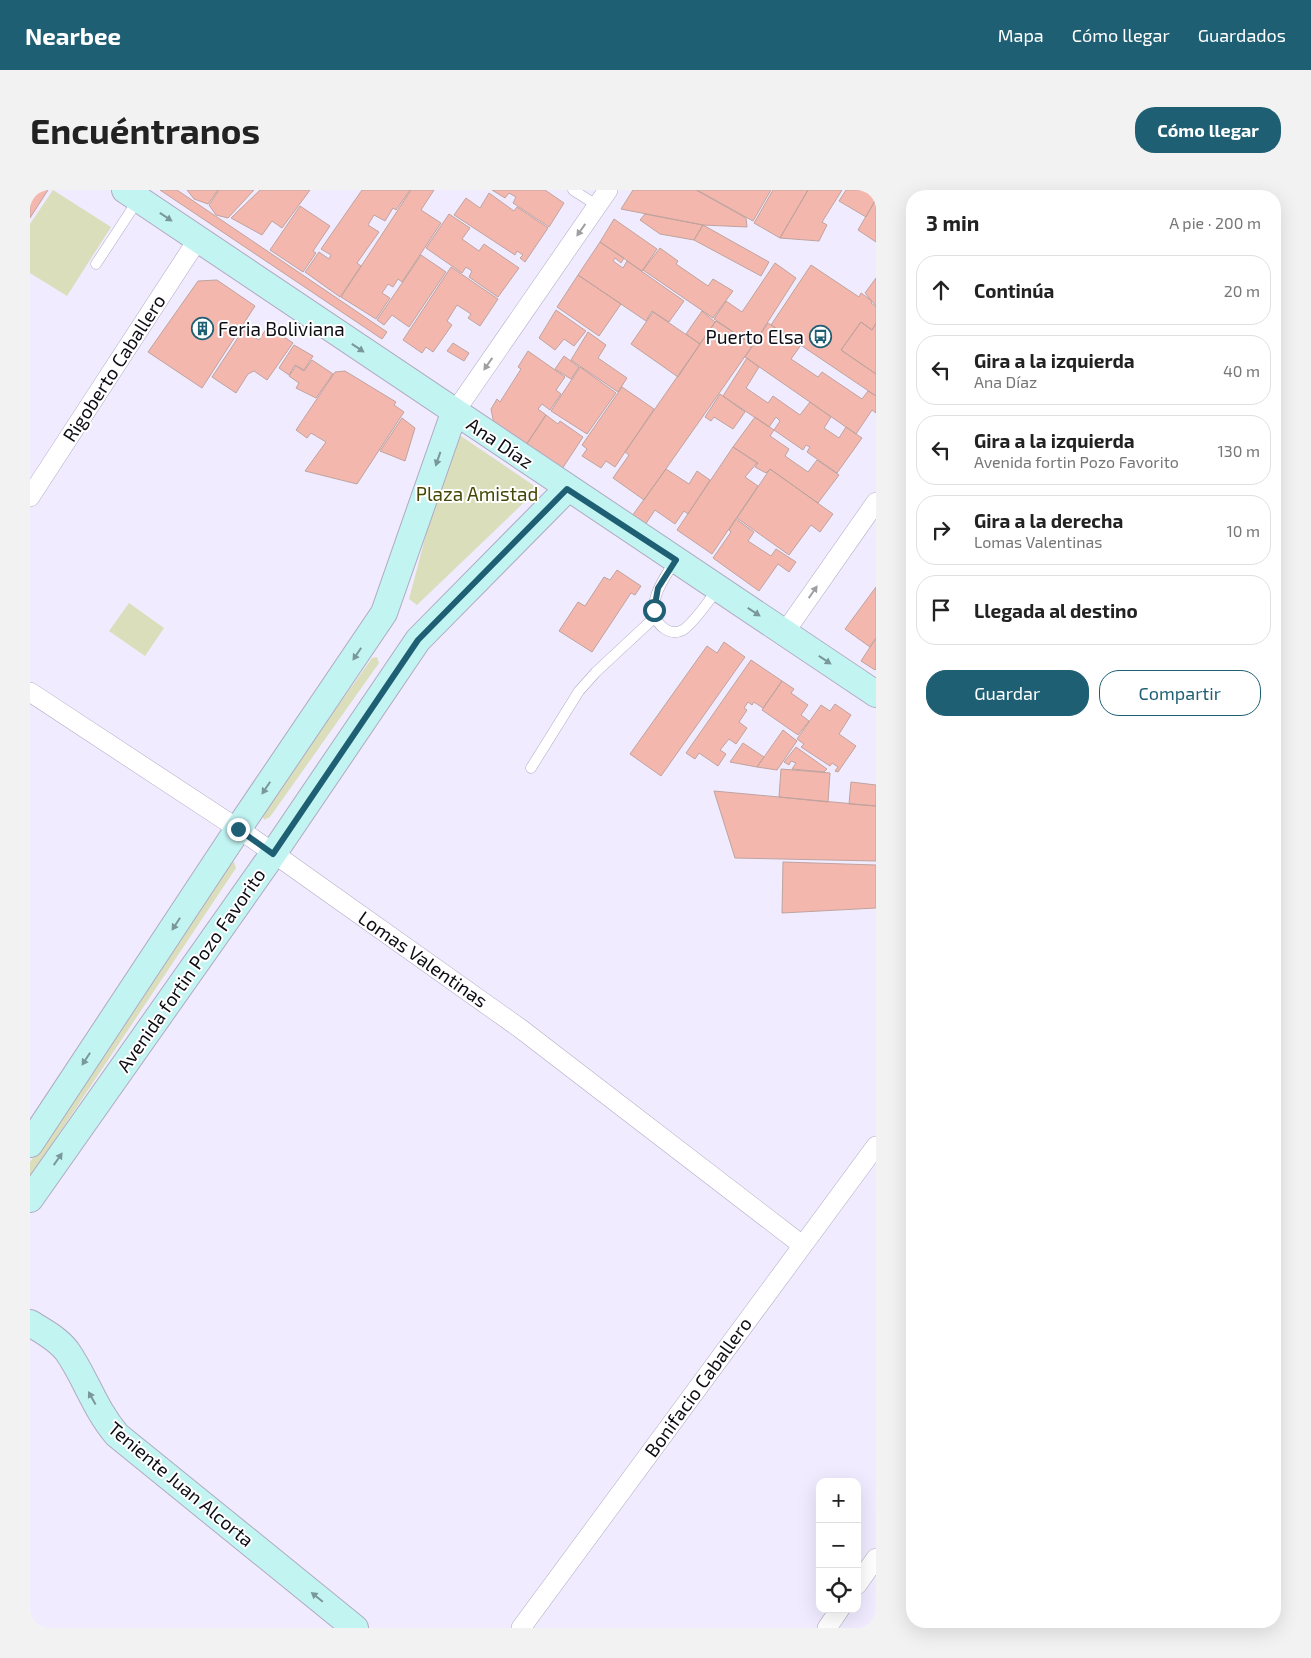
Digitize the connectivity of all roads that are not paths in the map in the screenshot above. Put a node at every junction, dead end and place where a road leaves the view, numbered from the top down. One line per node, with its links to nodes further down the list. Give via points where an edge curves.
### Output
1 (574, 190): 3 (lane)
2 (132, 194): 4 (street, Ana Díaz, one-way to 4); 5 (lane)
3 (603, 198): 6 (street, Avenida fortin Pozo Favorito, one-way to 6)
4 (198, 239): 6 (street, Ana Díaz, one-way to 6); 8 (street, Rigoberto Caballero)
5 (96, 264)
6 (454, 413): 7 (street, Ana Díaz); 12 (street, Avenida fortin Pozo Favorito, one-way to 12)
7 (567, 489): 10 (street, Ana Díaz); 15 (street, Avenida fortin Pozo Favorito)
8 (30, 497)
9 (876, 502): 14 (street, one-way to 9)
10 (676, 560): 11 (street, Ana Díaz); 13 (lane, via 658,588)
11 (719, 589): 13 (lane, via 685,629 677,633 667,630); 14 (street, Ana Díaz, one-way to 14)
12 (384, 614): 15 (street); 19 (street, Avenida fortin Pozo Favorito, one-way to 19)
13 (655, 617): 18 (lane, via 579,691)
14 (785, 632): 17 (street, Ana Díaz, one-way to 17)
15 (418, 640): 20 (street, Avenida fortin Pozo Favorito)
16 (30, 692): 19 (street, Lomas Valentinas)
17 (876, 694)
18 (531, 768)
19 (238, 829): 20 (street, Lomas Valentinas); 21 (street, Avenida fortin Pozo Favorito, one-way to 21)
20 (273, 854): 23 (street, Avenida fortin Pozo Favorito, one-way to 20); 24 (street, Lomas Valentinas, via 521,1029)
21 (30, 1144)
22 (876, 1146): 24 (street, Bonifacio Caballero)
23 (30, 1199)
24 (802, 1245): 30 (street, Bonifacio Caballero)
25 (30, 1323): 29 (street, Teniente Juan Alcorta, one-way to 25, via 117,1435 66,1350)
26 (876, 1558): 27 (street)
27 (861, 1579)
28 (837, 1613): 31 (street)
29 (355, 1628)
30 (521, 1628)
31 (827, 1628)

